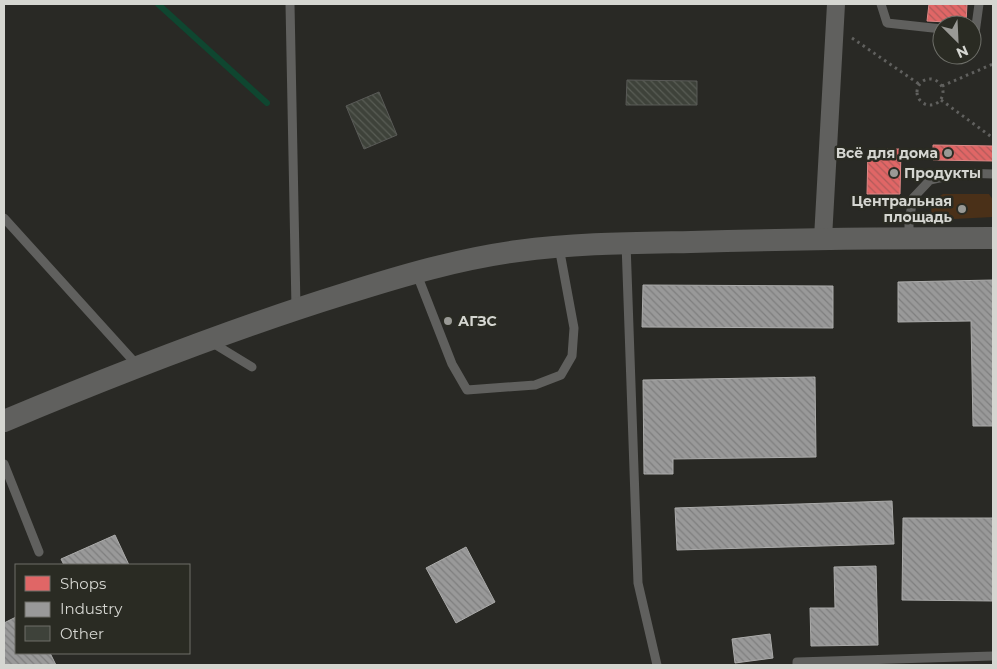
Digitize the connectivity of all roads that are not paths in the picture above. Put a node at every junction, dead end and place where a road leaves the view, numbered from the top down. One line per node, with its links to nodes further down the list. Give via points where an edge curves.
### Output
1 (290, 4): 13 (lane)
2 (836, 4): 7 (street)
3 (881, 4): 4 (lane, via 887,23)
4 (932, 29)
5 (993, 174): 8 (lane, via 961,173 930,180 913,198)
6 (4, 218): 15 (lane)
7 (823, 238): 8 (street); 10 (street)
8 (909, 238): 9 (street)
9 (993, 238)
10 (626, 243): 11 (street); 21 (lane, via 638,583)
11 (559, 247): 12 (street, via 485,256); 12 (lane, via 574,328 572,356 561,375 535,385 467,390 452,364)
12 (416, 272): 13 (street)
13 (296, 309): 14 (street)
14 (207, 340): 15 (street); 16 (lane)
15 (138, 366): 17 (street)
16 (252, 367)
17 (4, 421)
18 (4, 464): 19 (lane)
19 (39, 552)
20 (993, 656): 22 (lane, via 796,662)
21 (657, 665)
22 (797, 665)

